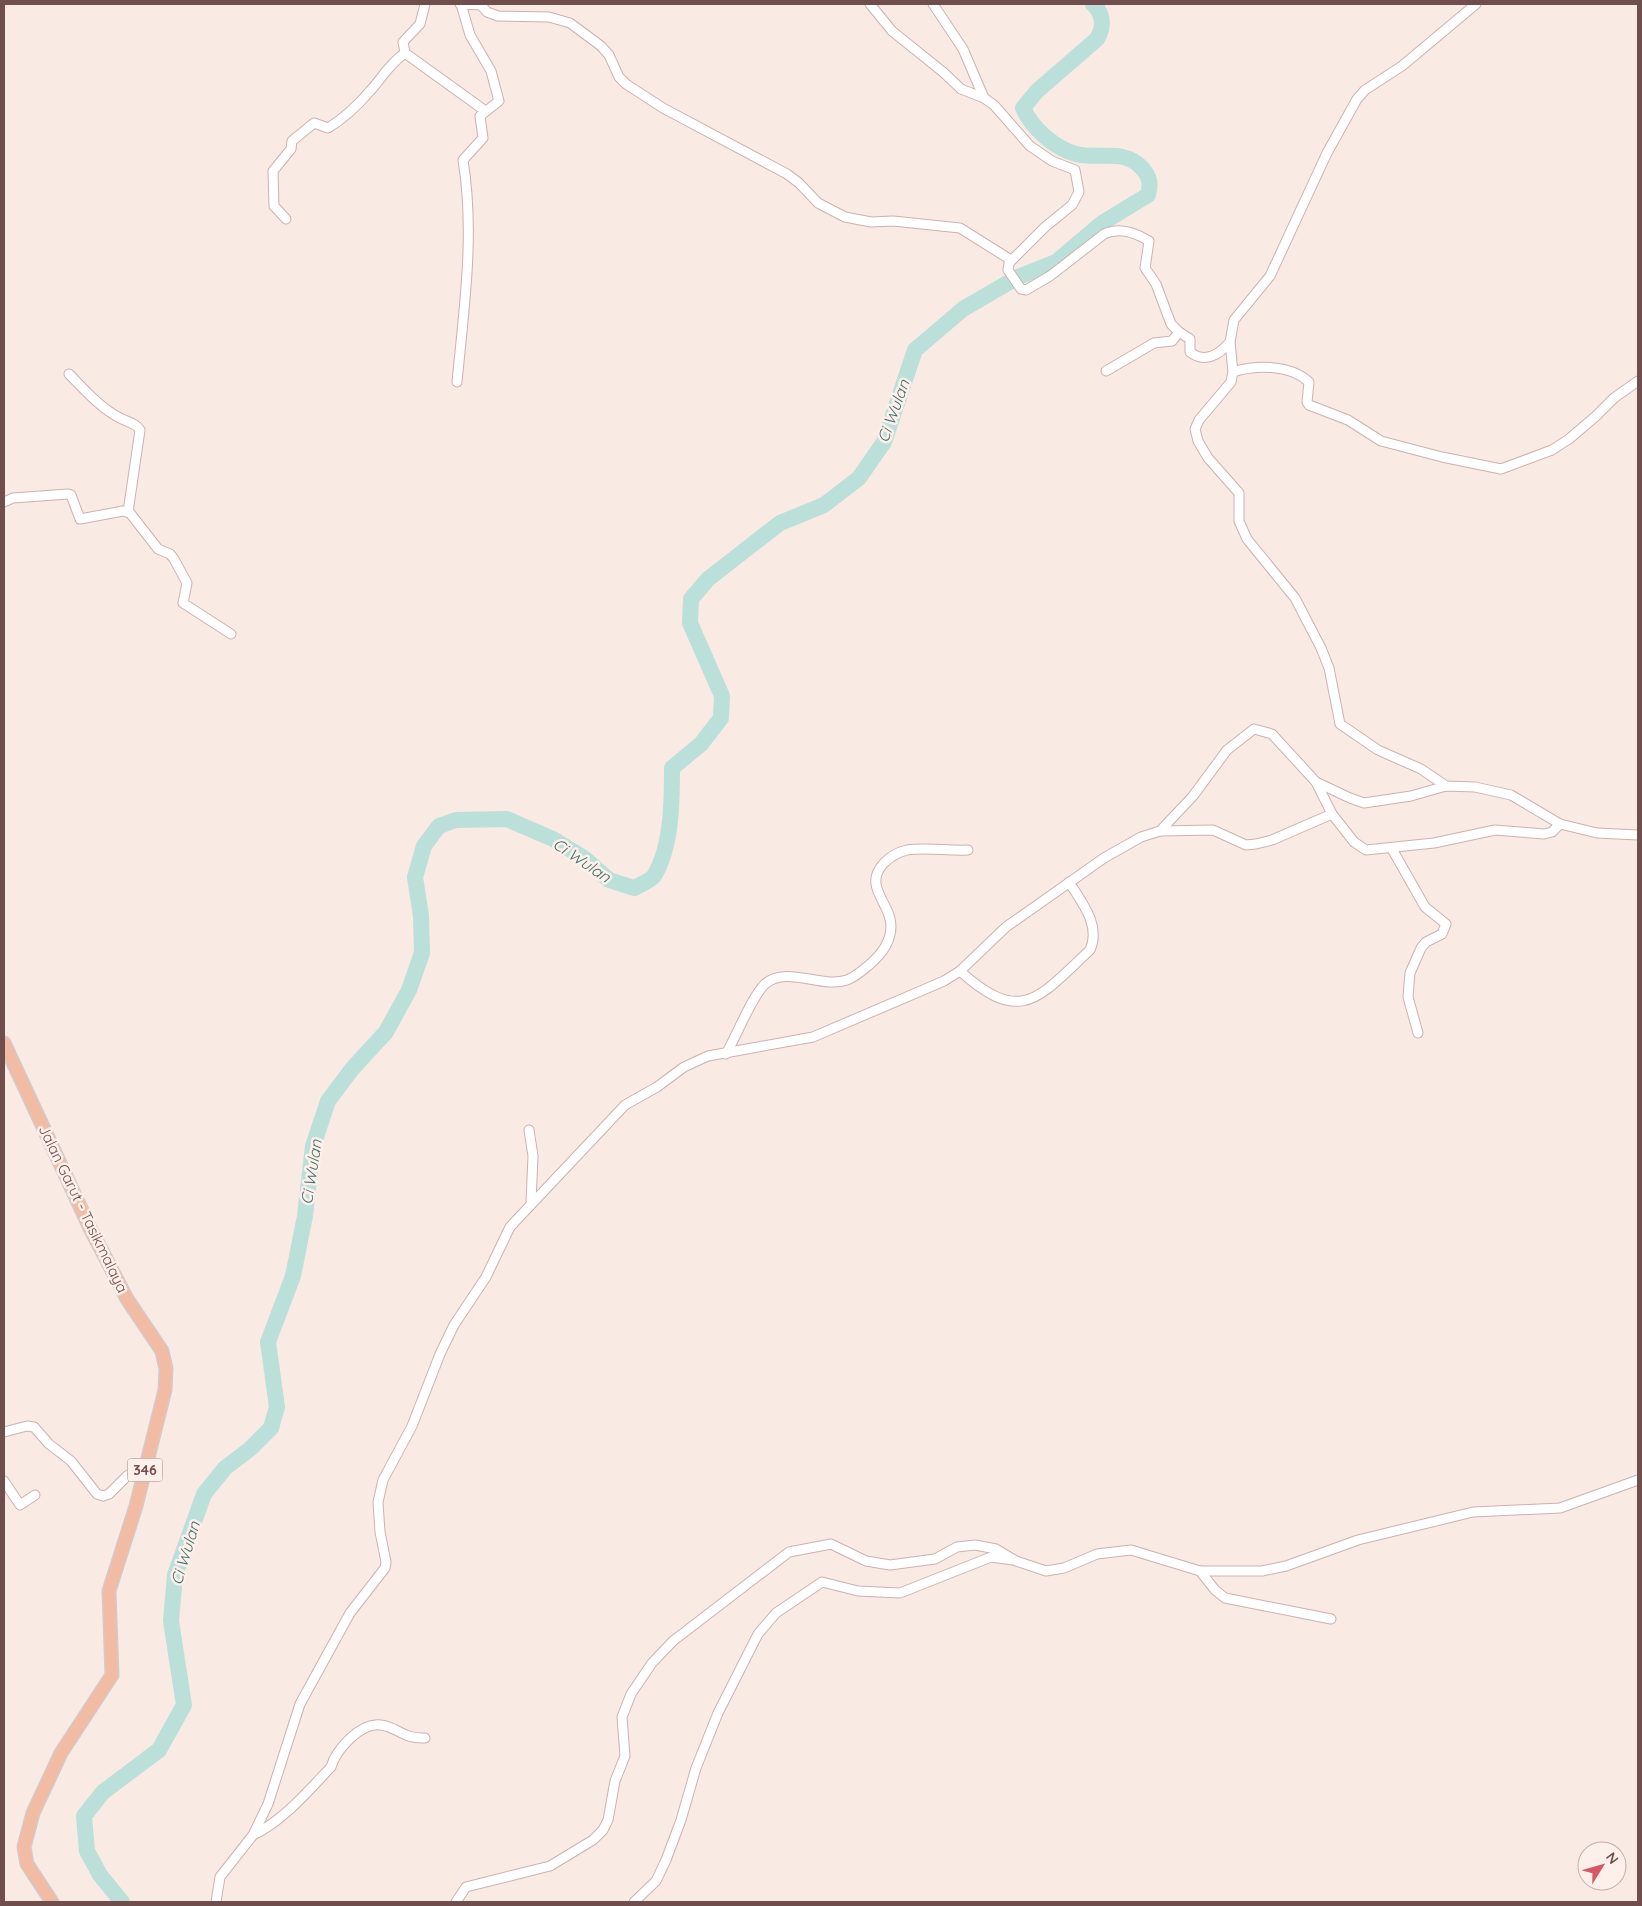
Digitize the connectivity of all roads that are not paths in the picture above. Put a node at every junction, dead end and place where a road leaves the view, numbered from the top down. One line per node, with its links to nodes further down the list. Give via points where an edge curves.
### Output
1 (425, 4): 8 (street, via 420,24 403,42)
2 (460, 4): 7 (street); 10 (street, via 470,35 491,70 499,98 498,103)
3 (493, 4): 7 (street)
4 (870, 4): 9 (street, via 892,31 961,89)
5 (933, 4): 9 (street, via 963,49)
6 (1476, 4): 14 (street, via 1357,99 1327,153 1270,276 1234,320)
7 (480, 5): 12 (street, via 498,16 549,17 570,23 605,50 626,84 663,108 787,174 818,203 844,217 960,228)
8 (405, 53): 10 (street); 11 (street, via 339,120 328,128 314,123 292,142 291,149 276,164 273,170 274,206)
9 (984, 98): 12 (street, via 1030,146 1052,161 1073,168 1079,192 1069,209)
10 (484, 110): 19 (street, via 479,121 482,138 463,160 468,190 469,239)
11 (286, 219)
12 (1011, 260): 13 (street, via 1008,270 1026,290 1111,231 1127,232 1149,241 1145,268 1156,284 1169,319)
13 (1179, 332): 14 (street, via 1190,339 1190,350 1198,357 1216,356); 15 (street, via 1172,341 1154,343)
14 (1230, 342): 16 (street)
15 (1106, 370)
16 (1233, 372): 18 (street, via 1262,366 1298,376 1310,384 1309,405 1348,420 1376,440 1500,469 1552,450 1569,440 1614,398); 24 (street, via 1229,386 1199,420 1196,437 1208,458 1239,493 1240,521 1246,539 1291,592 1312,630 1329,668 1340,724 1378,750 1421,769)
17 (69, 374): 21 (street, via 103,406 140,430)
18 (1638, 381)
19 (457, 382)
20 (4, 502): 21 (street, via 13,498 68,494 80,519)
21 (128, 512): 22 (street, via 158,549 172,556 186,583 183,603)
22 (231, 634)
23 (1316, 782): 24 (street, via 1364,803 1411,796); 25 (street); 27 (street, via 1272,734 1254,729 1227,750 1193,796)
24 (1446, 786): 26 (street, via 1475,787 1511,796)
25 (1332, 814): 27 (street, via 1256,844 1246,844 1213,830); 29 (street, via 1360,847 1371,851)
26 (1560, 824): 28 (street, via 1597,832); 29 (street, via 1552,832 1544,834 1495,830)
27 (1160, 831): 31 (street, via 1131,842)
28 (1638, 835)
29 (1392, 849): 33 (street, via 1425,907 1446,924 1442,934 1421,948 1410,973 1408,997)
30 (968, 850): 35 (street, via 905,850 885,862 877,874 876,883 876,891 891,927 884,951 869,966 846,980 830,982 785,977 767,982)
31 (1069, 882): 32 (street, via 1006,927); 32 (street, via 1093,924 1093,942 1090,950 1045,990 1026,1002 1006,1000 985,990)
32 (960, 970): 35 (street, via 944,981 813,1037)
33 (1418, 1033)
34 (4, 1043): 39 (main road, Jalan Garut - Tasikmalaya / 346, via 91,1230 127,1299 165,1358 165,1390)
35 (726, 1054): 37 (street, via 696,1060 625,1105)
36 (529, 1130): 37 (street, via 533,1156)
37 (531, 1202): 47 (street, via 510,1227 486,1277 454,1325 412,1426 383,1480 378,1502 386,1568 350,1613 300,1704 268,1804)
38 (4, 1432): 39 (street, via 34,1427 71,1462 97,1494 103,1496)
39 (146, 1465): 48 (main road, Jalan Garut - Tasikmalaya / 346, via 109,1591 112,1675 61,1753 33,1813 24,1846 27,1864)
40 (1638, 1480): 44 (street, via 1560,1508 1482,1511 1404,1528 1271,1570)
41 (4, 1481): 42 (street, via 20,1505)
42 (35, 1495)
43 (1016, 1561): 44 (street, via 1046,1571 1064,1568 1097,1554 1131,1550); 50 (street, via 1004,1552 975,1545 957,1547 935,1559 890,1565 866,1561 831,1544 789,1552 673,1641 652,1663 631,1694 622,1718 625,1756 614,1781 604,1830 550,1866 466,1887); 51 (street, via 991,1557 900,1593 858,1591 822,1582 776,1612 758,1634 718,1713 696,1768 682,1820 656,1881)
44 (1200, 1571): 45 (street, via 1225,1598)
45 (1331, 1619)
46 (424, 1738): 47 (street, via 408,1738 380,1725 369,1727 350,1738 333,1758 331,1767 287,1812)
47 (253, 1835): 49 (street, via 220,1877)
48 (52, 1902)
49 (216, 1902)
50 (456, 1902)
51 (634, 1902)

